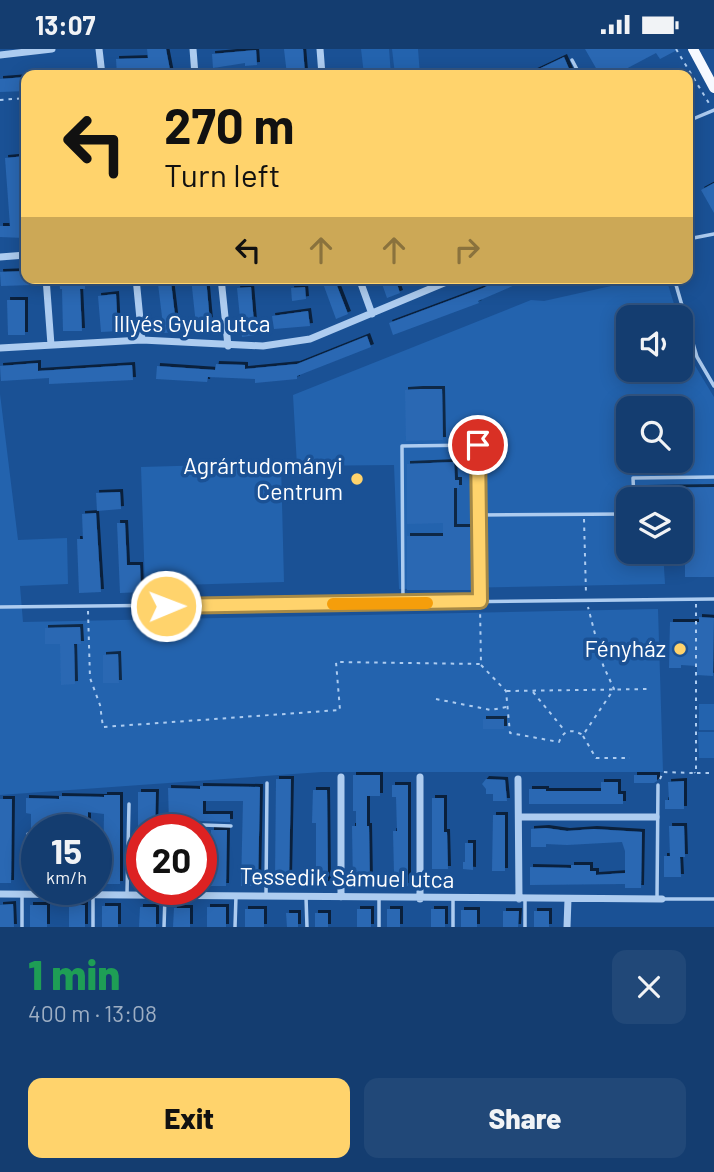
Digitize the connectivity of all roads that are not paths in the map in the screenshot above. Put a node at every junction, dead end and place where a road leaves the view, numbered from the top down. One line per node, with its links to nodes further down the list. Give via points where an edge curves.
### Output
1 (52, 49): 6 (street)
2 (99, 49): 9 (street)
3 (193, 49): 10 (street)
4 (320, 49): 11 (street)
5 (693, 49): 13 (main road)
6 (30, 50): 7 (street)
7 (0, 55)
8 (572, 60): 12 (lane)
9 (101, 70)
10 (195, 70)
11 (322, 70)
12 (577, 70)
13 (714, 88)
14 (714, 110): 15 (lane)
15 (693, 119)
16 (714, 234): 17 (lane)
17 (693, 238)
18 (21, 255): 19 (street)
19 (0, 257)
20 (46, 284): 28 (street)
21 (137, 284): 27 (street)
22 (222, 284): 29 (street)
23 (361, 284): 26 (street)
24 (442, 284): 26 (street, Illyés Gyula utca)
25 (676, 284): 31 (lane, via 697,357)
26 (372, 314): 29 (street, Illyés Gyula utca, via 310,339)
27 (142, 340): 28 (street, Illyés Gyula utca); 29 (street, Illyés Gyula utca)
28 (51, 345): 30 (street, Illyés Gyula utca)
29 (228, 346)
30 (0, 348)
31 (714, 386)
32 (714, 477): 33 (lane, via 633,478)
33 (633, 487)
34 (616, 514): 35 (lane)
35 (478, 515): 37 (lane); 38 (lane, via 478,445 402,446)
36 (714, 599): 37 (lane)
37 (480, 601): 38 (lane)
38 (403, 603): 39 (lane)
39 (0, 607)
40 (341, 777): 57 (street)
41 (421, 777): 59 (street)
42 (517, 779): 47 (street)
43 (267, 783): 55 (lane)
44 (658, 785): 48 (lane)
45 (129, 804): 46 (lane)
46 (129, 814)
47 (519, 817): 48 (street); 61 (street)
48 (656, 817): 63 (lane)
49 (217, 826): 50 (lane)
50 (231, 826)
51 (0, 894): 52 (street, Tessedik Sámuel utca)
52 (21, 894)
53 (217, 894): 54 (street, Tessedik Sámuel utca)
54 (236, 896): 55 (street, Tessedik Sámuel utca); 71 (lane)
55 (266, 897): 56 (street, Tessedik Sámuel utca)
56 (306, 897): 57 (street, Tessedik Sámuel utca); 72 (lane)
57 (341, 897): 58 (street, Tessedik Sámuel utca)
58 (379, 898): 59 (street, Tessedik Sámuel utca); 73 (lane)
59 (420, 899): 60 (street, Tessedik Sámuel utca)
60 (453, 899): 61 (street, Tessedik Sámuel utca); 74 (lane)
61 (522, 899): 62 (street, Tessedik Sámuel utca); 75 (lane)
62 (568, 899): 63 (street, Tessedik Sámuel utca); 76 (street)
63 (660, 899): 64 (lane)
64 (714, 899)
65 (22, 905): 68 (lane)
66 (93, 905): 69 (lane)
67 (165, 905): 70 (lane)
68 (22, 927)
69 (93, 927)
70 (164, 927)
71 (235, 927)
72 (307, 927)
73 (379, 927)
74 (453, 927)
75 (525, 927)
76 (567, 927)

